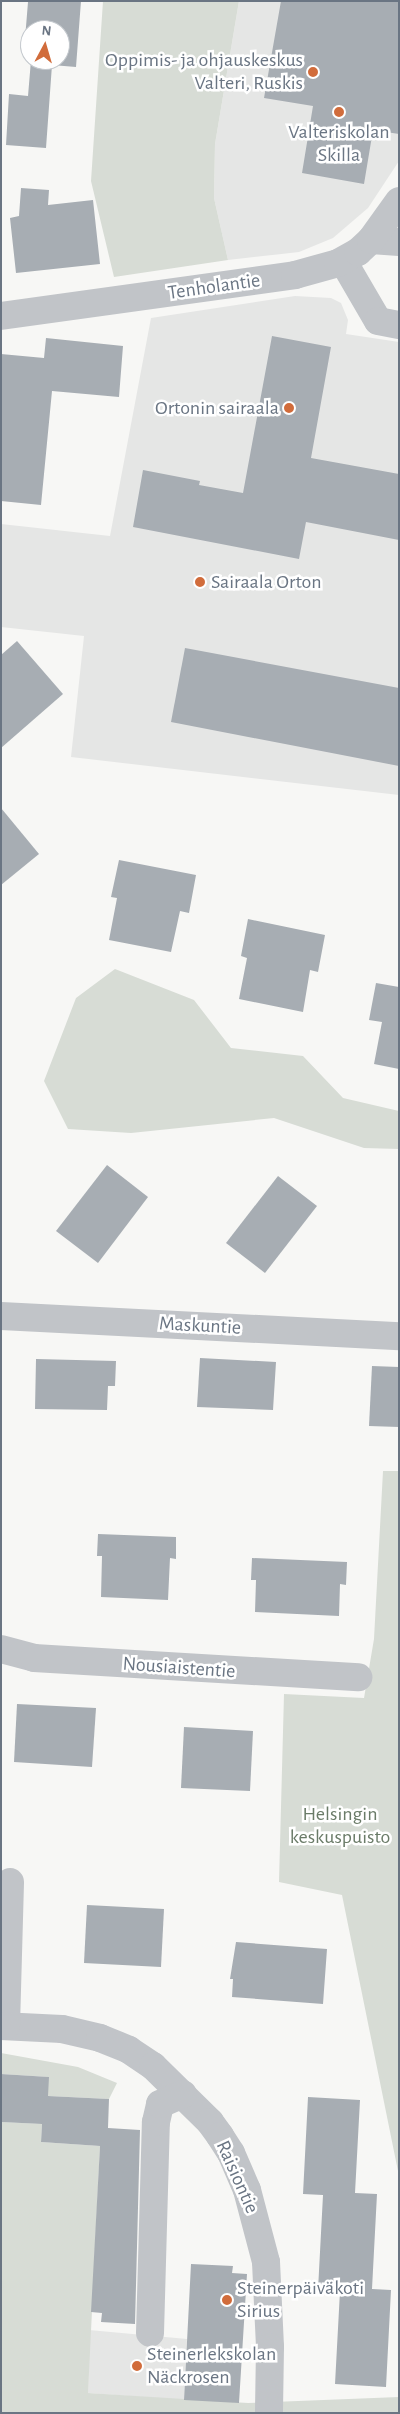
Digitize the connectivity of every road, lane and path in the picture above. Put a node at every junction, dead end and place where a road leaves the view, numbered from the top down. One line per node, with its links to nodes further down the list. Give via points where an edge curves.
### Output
1 (399, 201): 2 (street, Tenholantie)
2 (371, 240): 3 (street); 4 (street, Tenholantie)
3 (399, 242)
4 (343, 260): 5 (street, Tenholantie, via 295,275); 6 (street, via 378,321)
5 (1, 316)
6 (399, 325)
7 (1, 1316): 8 (street, Maskuntie)
8 (399, 1336)
9 (1, 1649): 10 (street, Nousiaistentie, via 34,1658)
10 (358, 1677)
11 (10, 1882): 12 (street)
12 (3, 2026): 13 (street, Raisiontie, via 62,2029 100,2038 143,2059)
13 (183, 2094): 14 (street, via 160,2104 156,2122); 15 (street, Raisiontie, via 210,2122 232,2153 260,2228 266,2262)
14 (150, 2333)
15 (269, 2413)

